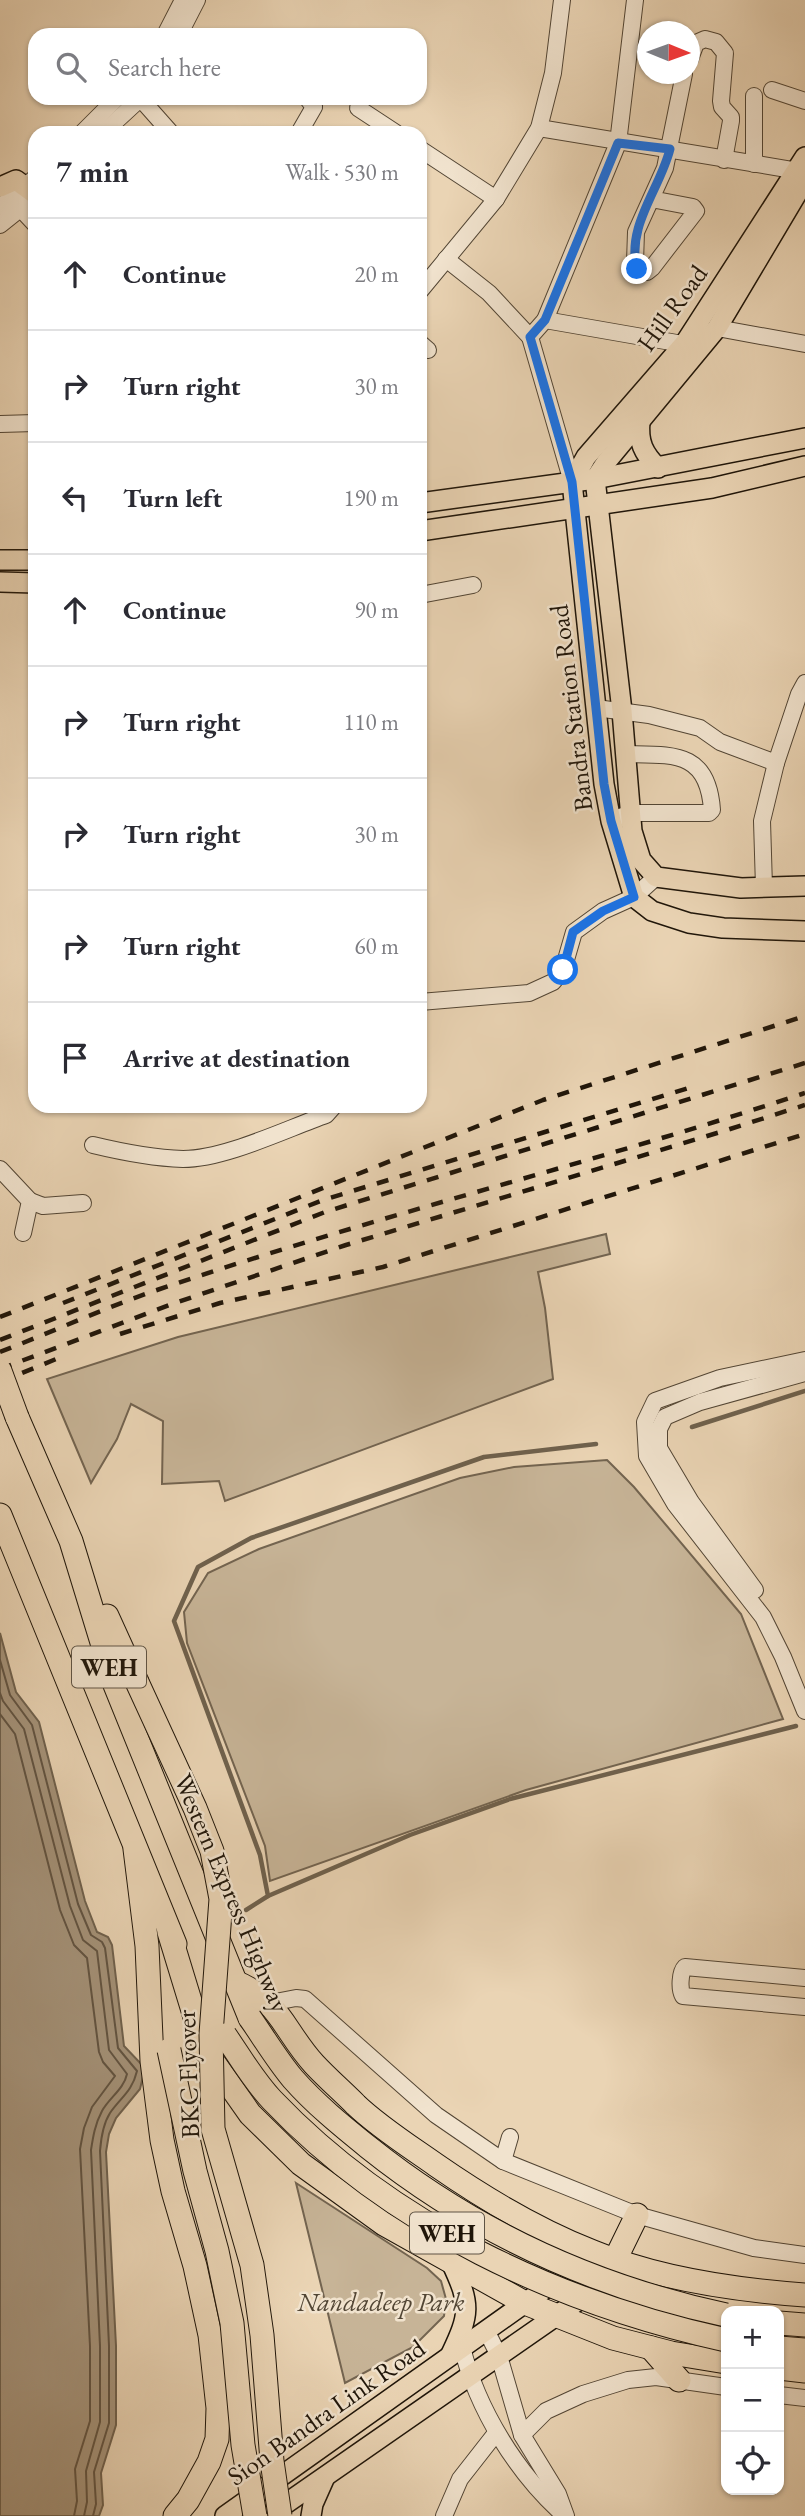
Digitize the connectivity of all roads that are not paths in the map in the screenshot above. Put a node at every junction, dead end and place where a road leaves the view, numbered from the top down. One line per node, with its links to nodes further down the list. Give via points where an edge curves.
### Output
1 (183, 0): 5 (street)
2 (197, 0): 6 (street)
3 (562, 0): 22 (street, via 553,73)
4 (635, 0): 23 (street)
5 (169, 28)
6 (183, 28)
7 (700, 41): 26 (street, via 716,42 725,52 721,101 731,121)
8 (682, 84): 24 (street)
9 (772, 90): 11 (street)
10 (754, 96): 27 (street)
11 (805, 101)
12 (110, 105): 17 (street)
13 (133, 105): 18 (street)
14 (146, 105): 19 (street)
15 (312, 105): 20 (street)
16 (358, 108): 21 (street)
17 (89, 126)
18 (110, 126)
19 (165, 126)
20 (303, 126)
21 (385, 126)
22 (539, 128): 23 (street); 30 (street)
23 (618, 143): 24 (street); 35 (street)
24 (670, 149): 26 (street); 31 (street)
25 (427, 154): 30 (street)
26 (724, 160): 27 (street)
27 (754, 164): 28 (street)
28 (803, 170): 36 (main road, Hill Road); 39 (main road, Hill Road)
29 (20, 195): 32 (street)
30 (496, 199): 33 (street)
31 (651, 199): 31 (street, via 696,211 652,268 640,272 635,262 636,232)
32 (0, 225)
33 (446, 259): 34 (street); 37 (street, via 489,293)
34 (427, 282)
35 (545, 320): 37 (street); 39 (street)
36 (717, 328): 38 (street); 39 (main road, Hill Road)
37 (530, 337): 47 (street)
38 (805, 344)
39 (693, 346): 40 (main road, Hill Road); 47 (main road, Hill Road, via 586,457)
40 (640, 421): 45 (main road, via 641,446); 46 (main road, Hill Road)
41 (28, 423): 42 (street)
42 (0, 424)
43 (805, 438): 45 (main road)
44 (805, 466): 50 (main road, via 712,488)
45 (658, 468): 46 (main road)
46 (595, 479): 47 (main road); 50 (main road)
47 (572, 482): 48 (main road); 51 (main road, Bandra Station Road)
48 (464, 497): 49 (main road); 52 (main road)
49 (427, 502)
50 (597, 505): 51 (main road); 62 (main road, Bandra Station Road)
51 (574, 509): 52 (main road); 61 (main road, Bandra Station Road)
52 (468, 524): 53 (main road)
53 (427, 530)
54 (0, 560): 55 (main road)
55 (28, 560)
56 (0, 582): 57 (main road)
57 (28, 583)
58 (473, 586): 59 (street)
59 (427, 593)
60 (805, 683): 64 (street)
61 (596, 708): 62 (street); 66 (main road, Bandra Station Road)
62 (622, 711): 63 (main road, Bandra Station Road); 64 (street, via 700,728 720,742)
63 (626, 754): 65 (main road, Bandra Station Road); 65 (street, via 674,755 690,761 711,792 709,813)
64 (776, 763): 69 (street, via 762,821)
65 (631, 813): 66 (street); 67 (main road, Bandra Station Road, via 641,860)
66 (611, 821): 70 (main road, Bandra Station Road)
67 (656, 877): 69 (main road); 70 (street)
68 (805, 886): 69 (main road)
69 (764, 887)
70 (634, 897): 71 (main road, via 652,911 688,923); 72 (street, via 573,932 563,970 553,982 529,993)
71 (805, 931)
72 (427, 1001)
73 (328, 1113): 74 (street, via 220,1153 185,1159)
74 (93, 1145)
75 (0, 1169): 76 (street)
76 (30, 1201): 77 (street, via 43,1206); 78 (street)
77 (83, 1203)
78 (23, 1233)
79 (805, 1360): 84 (street, via 720,1378 655,1401 645,1422 647,1456 675,1504)
80 (0, 1371): 83 (highway, Western Express Highway / WEH, bridge)
81 (805, 1373): 84 (street, via 700,1402 665,1417 659,1429 659,1448 691,1502 772,1614)
82 (0, 1515): 87 (highway, WEH)
83 (71, 1541): 91 (highway, Western Express Highway / WEH, via 115,1685); 123 (highway, BKC Flyover, bridge, via 212,1851 221,1899 211,2034 212,2129 252,2265)
84 (787, 1655): 85 (street); 86 (street)
85 (805, 1686)
86 (805, 1712)
87 (135, 1849): 88 (highway, WEH); 89 (highway)
88 (169, 1932): 99 (highway, via 205,2050 250,2114 301,2164 384,2224); 107 (highway, WEH, bridge, via 225,2035 270,2098 319,2146 394,2204 506,2266 645,2320)
89 (147, 1945): 124 (highway, via 152,2061 162,2140 210,2335 218,2408 217,2440 209,2462); 126 (highway, BKC Flyover, bridge, via 232,2323 243,2445)
90 (805, 1978): 93 (street, via 685,1967 681,1992 682,1996)
91 (235, 1982): 92 (highway); 102 (highway, Western Express Highway / WEH, bridge, via 250,2018 293,2079 409,2180 513,2242 617,2286)
92 (270, 2003): 95 (street, via 305,1999 436,2115); 98 (highway, via 313,2063 369,2115 478,2194 552,2234)
93 (805, 2007)
94 (510, 2137): 95 (street)
95 (503, 2161): 96 (street)
96 (637, 2215): 97 (street, via 754,2248); 98 (highway)
97 (805, 2255)
98 (613, 2259): 100 (highway, via 748,2291); 101 (main road, Sion Bandra Link Road); 103 (main road, Sion Bandra Link Road)
99 (452, 2264): 101 (highway); 109 (main road, via 465,2294 467,2318)
100 (805, 2295)
101 (525, 2303): 103 (highway); 106 (main road, Sion Bandra Link Road)
102 (721, 2314)
103 (555, 2316): 108 (highway); 110 (main road, Sion Bandra Link Road)
104 (784, 2323): 105 (highway)
105 (805, 2325)
106 (486, 2330): 109 (main road, Sion Bandra Link Road); 110 (street)
107 (721, 2339)
108 (651, 2348): 112 (highway); 116 (highway)
109 (456, 2351): 114 (street); 125 (main road, Sion Bandra Link Road)
110 (505, 2352): 114 (main road, Sion Bandra Link Road); 121 (street)
111 (784, 2353): 113 (highway)
112 (721, 2361)
113 (797, 2365): 115 (highway)
114 (469, 2376): 120 (street); 122 (main road, Sion Bandra Link Road)
115 (784, 2379)
116 (679, 2380): 117 (street); 121 (street, via 628,2379 583,2394 546,2411)
117 (721, 2386)
118 (784, 2396): 119 (street)
119 (805, 2398)
120 (496, 2433): 128 (street, via 460,2479); 129 (street, via 548,2501)
121 (522, 2435): 129 (street)
122 (325, 2476): 123 (main road, Sion Bandra Link Road); 127 (main road)
123 (279, 2514)
124 (175, 2516)
125 (225, 2516)
126 (255, 2516)
127 (311, 2516)
128 (444, 2516)
129 (566, 2516)

